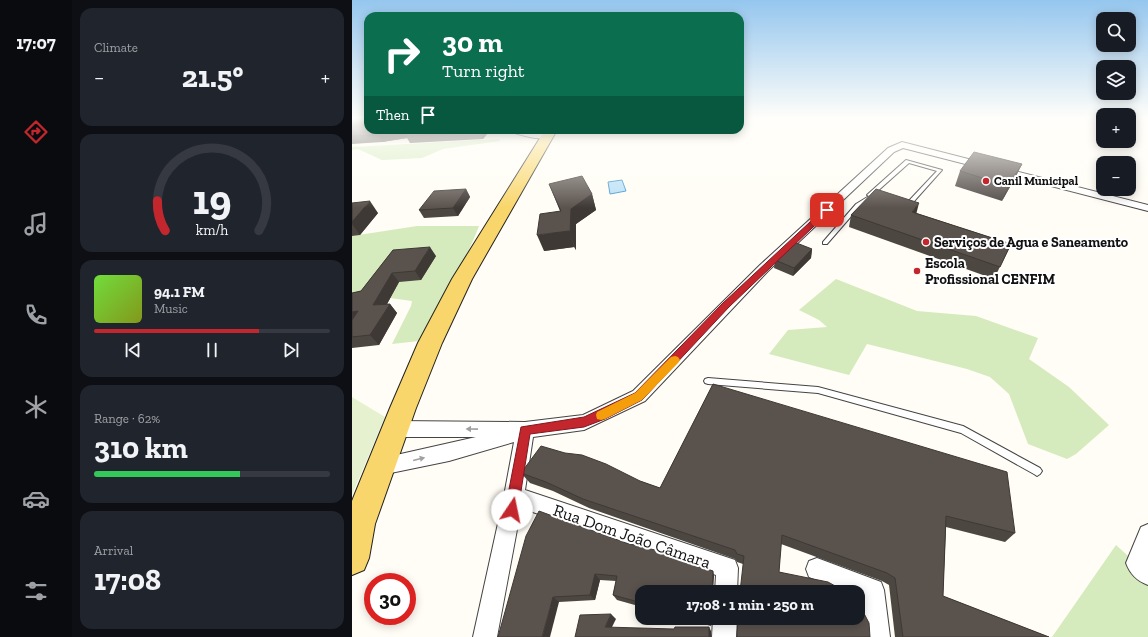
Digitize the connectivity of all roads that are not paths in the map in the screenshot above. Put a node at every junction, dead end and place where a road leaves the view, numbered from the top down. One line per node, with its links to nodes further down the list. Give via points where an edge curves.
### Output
1 (539, 149): 10 (main road, via 462,279 430,343)
2 (894, 149): 11 (street, via 769,263 639,396 584,422)
3 (917, 149): 7 (street)
4 (870, 195): 6 (lane, via 908,160 940,170 906,207)
5 (878, 199): 8 (lane, via 871,197 858,205)
6 (899, 205)
7 (1148, 208)
8 (825, 243)
9 (708, 381): 13 (lane, via 818,390 963,430)
10 (395, 429): 11 (street, one-way to 10); 12 (main road)
11 (525, 430): 12 (street, one-way to 11, via 474,446); 14 (street)
12 (381, 466): 15 (main road)
13 (1037, 471)
14 (514, 496): 20 (street, Rua Dom João Câmara, via 727,568); 22 (street)
15 (356, 529): 17 (main road)
16 (1148, 534): 19 (street, via 1137,563)
17 (352, 558)
18 (817, 569): 24 (street, via 872,590)
19 (1148, 574)
20 (726, 585)
21 (725, 625): 23 (street)
22 (485, 637)
23 (724, 637)
24 (878, 637)

